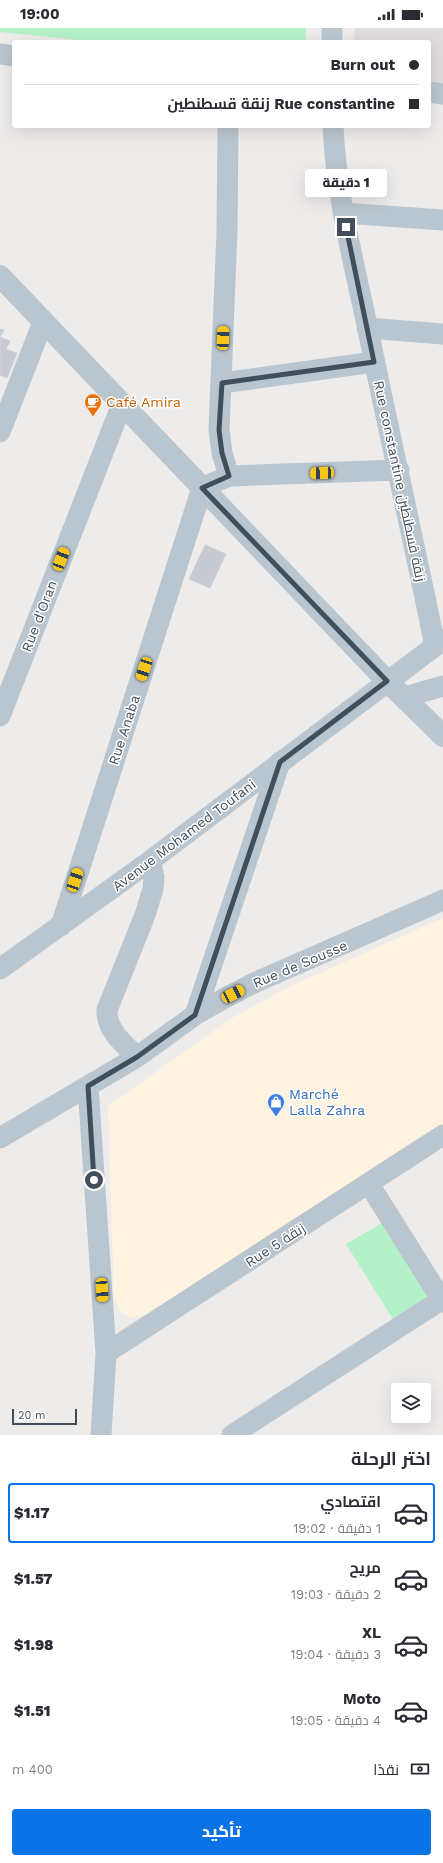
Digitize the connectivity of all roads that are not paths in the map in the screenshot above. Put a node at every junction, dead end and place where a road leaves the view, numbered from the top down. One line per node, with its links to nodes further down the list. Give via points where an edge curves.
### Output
1 (332, 28): 2 (street)
2 (332, 40)
3 (0, 54): 4 (street)
4 (12, 56)
5 (431, 92): 6 (street)
6 (443, 94)
7 (228, 128): 16 (street)
8 (333, 128): 9 (street, Rue constantine زنقة قسطنطين, via 334,155)
9 (344, 213): 10 (street); 13 (street, Rue constantine زنقة قسطنطين)
10 (443, 220)
11 (0, 276): 12 (street)
12 (43, 322): 17 (street); 18 (street)
13 (367, 328): 14 (street); 15 (street, Rue constantine زنقة قسطنطين)
14 (443, 334)
15 (374, 362): 16 (street); 19 (street, Rue constantine زنقة قسطنطين)
16 (222, 383): 20 (street, via 219,430)
17 (122, 404): 21 (street); 26 (street, Rue d'Oran)
18 (0, 432)
19 (399, 470): 20 (street); 22 (street, Rue constantine زنقة قسطنطين)
20 (229, 476): 21 (street)
21 (202, 488): 23 (street); 31 (street, Rue Anaba)
22 (439, 643): 23 (street, Avenue Mohamed Toufani)
23 (387, 681): 25 (street); 28 (street, Avenue Mohamed Toufani)
24 (443, 686): 25 (street)
25 (404, 697): 27 (street)
26 (0, 716)
27 (443, 736)
28 (280, 762): 29 (street, Avenue Mohamed Toufani); 33 (street)
29 (150, 862): 31 (street, Avenue Mohamed Toufani); 34 (street, via 154,877 149,902 107,1010 108,1022 115,1034)
30 (443, 900): 33 (street, Rue de Sousse, via 254,983)
31 (61, 926): 32 (street, Avenue Mohamed Toufani)
32 (0, 969)
33 (195, 1015): 34 (street, Rue de Sousse)
34 (137, 1057): 35 (street, Rue de Sousse)
35 (88, 1086): 37 (street, Rue de Sousse); 40 (street)
36 (443, 1135): 38 (street, Rue 5 زنقة)
37 (0, 1138)
38 (369, 1184): 39 (street); 40 (street, Rue 5 زنقة)
39 (442, 1301): 41 (street)
40 (106, 1353): 42 (street)
41 (246, 1431)
42 (101, 1435)

